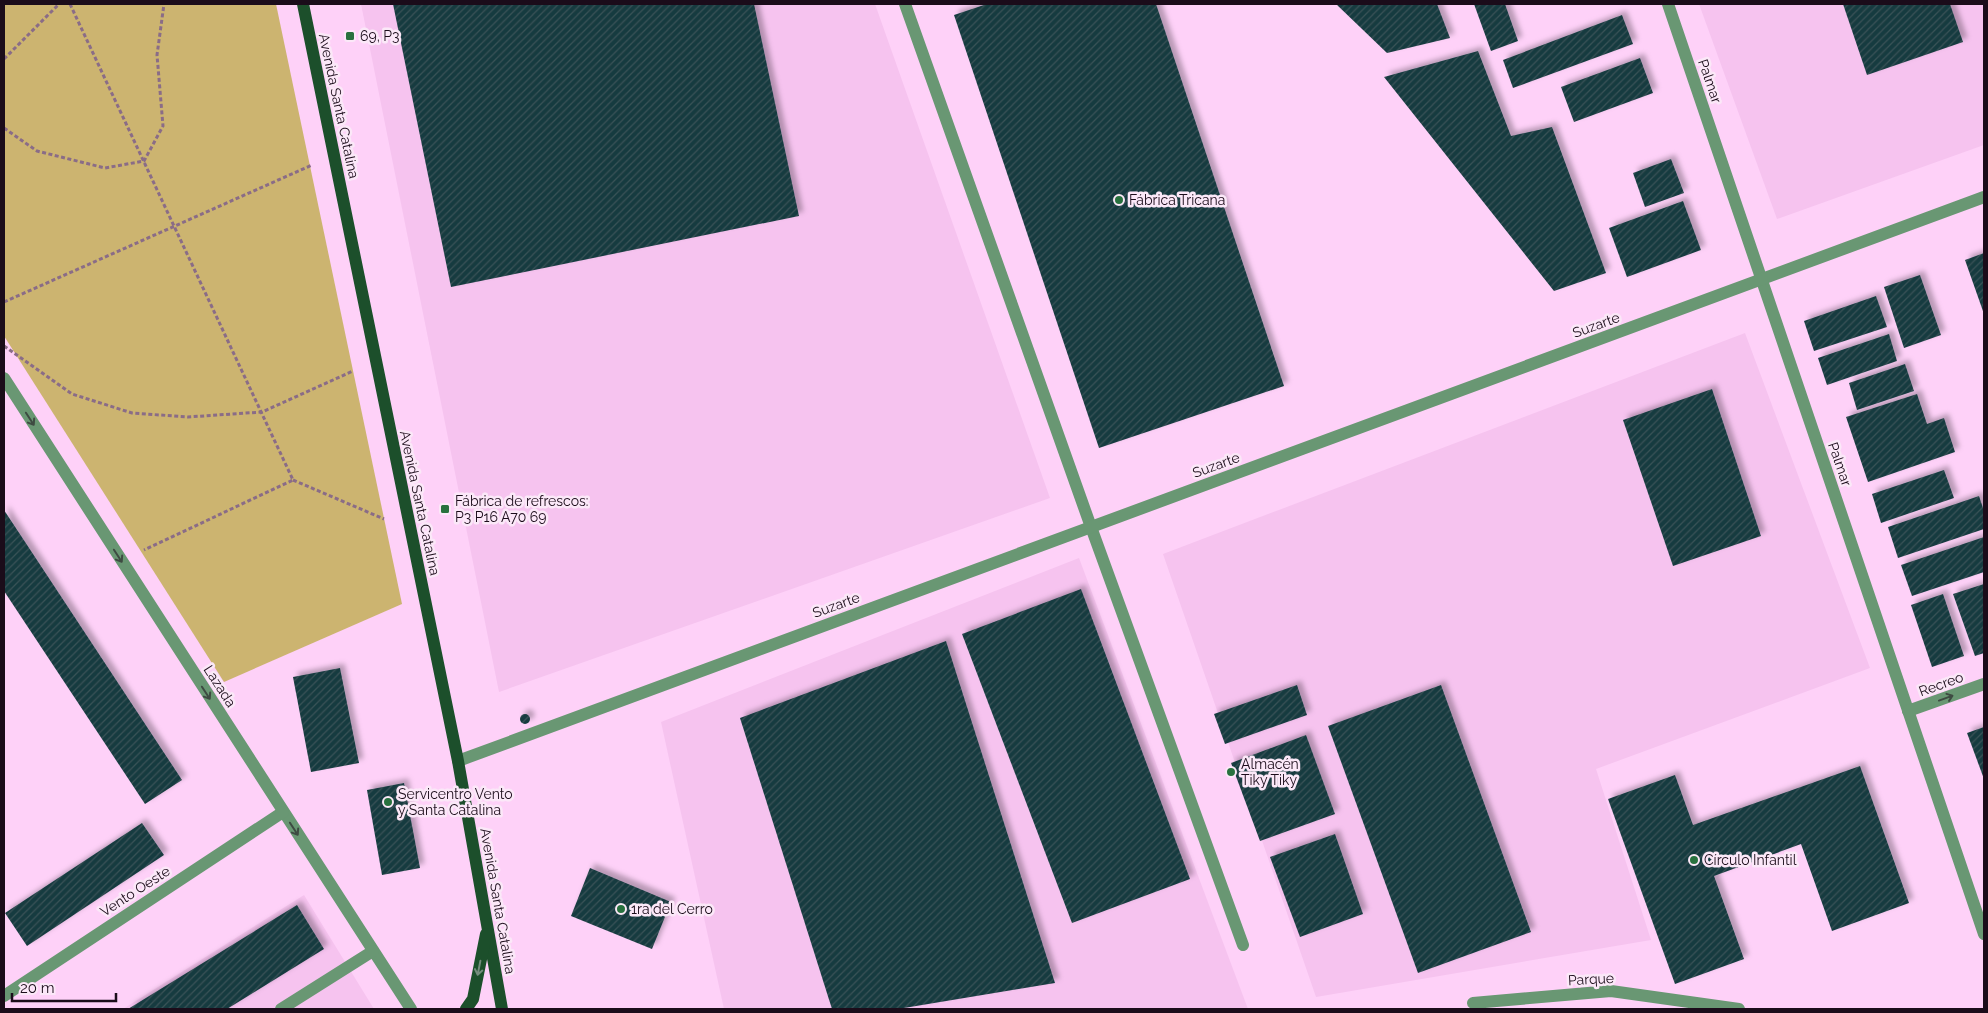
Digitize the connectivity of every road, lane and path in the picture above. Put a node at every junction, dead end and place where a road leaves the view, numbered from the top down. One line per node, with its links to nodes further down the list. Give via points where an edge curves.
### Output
1 (59, 4): 7 (path)
2 (70, 4): 10 (path)
3 (164, 4): 10 (path, via 157,56 163,126)
4 (303, 4): 9 (main road, Avenida Santa Catalina)
5 (905, 4): 21 (street)
6 (1668, 4): 13 (street, Palmar)
7 (4, 59)
8 (4, 128): 10 (path, via 37,151 105,168)
9 (334, 155): 12 (path); 16 (main road, Avenida Santa Catalina)
10 (144, 161): 12 (path)
11 (1984, 197): 13 (street, Suzarte)
12 (174, 226): 14 (path); 18 (path)
13 (1762, 280): 21 (street, Suzarte); 24 (street, Palmar)
14 (4, 302)
15 (4, 346): 18 (path, via 72,394 132,413 188,417)
16 (376, 361): 18 (path); 25 (main road, Avenida Santa Catalina)
17 (4, 378): 22 (street, Lazada, one-way to 22)
18 (262, 412): 19 (path)
19 (293, 480): 20 (path); 22 (path)
20 (384, 519)
21 (1091, 526): 25 (street, Suzarte); 29 (street)
22 (121, 561): 26 (street, Lazada, one-way to 26)
23 (1984, 684): 24 (street, Recreo, one-way to 23)
24 (1908, 712): 28 (street, Palmar)
25 (458, 761): 27 (main road, Avenida Santa Catalina)
26 (283, 812): 30 (street, Lazada, one-way to 30); 31 (street, Vento Oeste)
27 (488, 925): 35 (main road, one-way to 35, via 474,999); 36 (main road, Avenida Santa Catalina)
28 (1984, 934)
29 (1243, 945)
30 (373, 951): 33 (street); 34 (street, Lazada)
31 (4, 996)
32 (1473, 1003): 37 (street, Parque, via 1611,991)
33 (281, 1009)
34 (410, 1009)
35 (466, 1009)
36 (502, 1009)
37 (1739, 1009)

